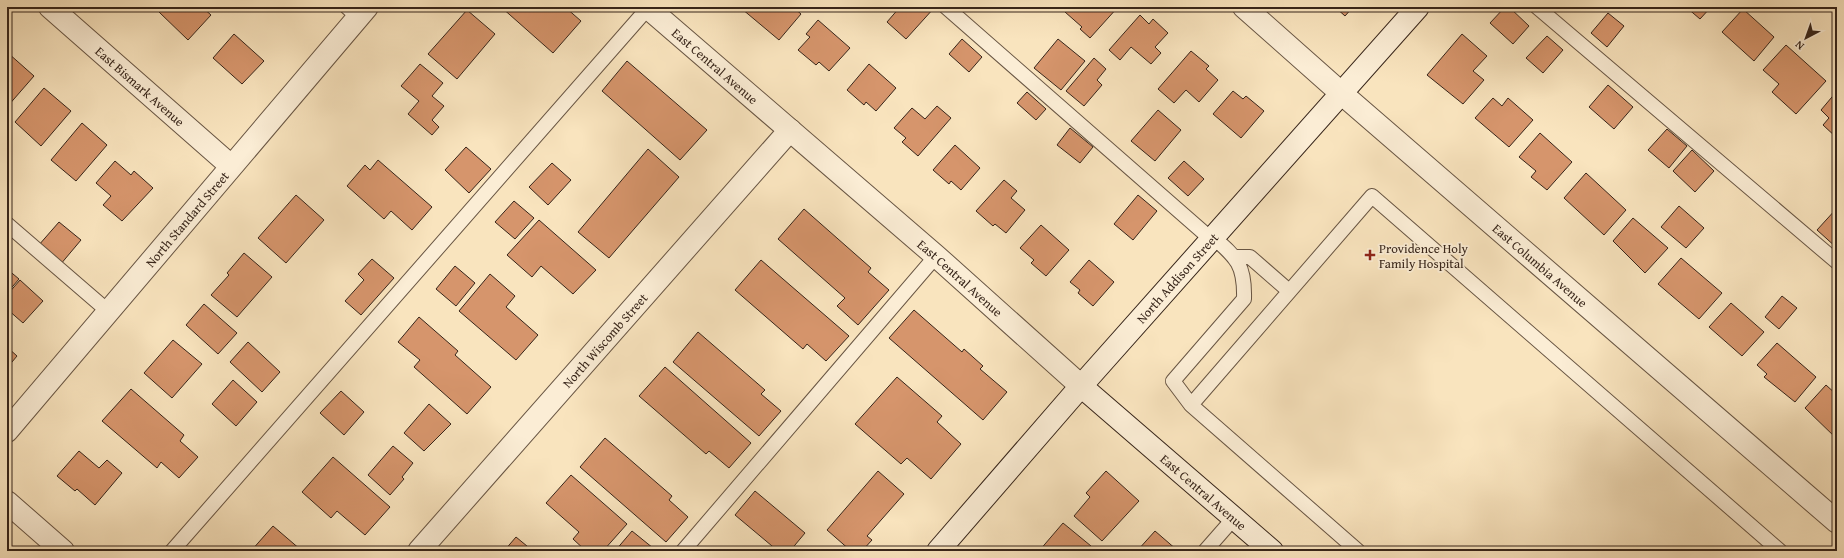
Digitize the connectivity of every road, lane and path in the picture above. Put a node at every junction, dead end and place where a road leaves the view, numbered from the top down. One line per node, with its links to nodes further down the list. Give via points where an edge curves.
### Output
1 (50, 7): 10 (street, East Bismark Avenue)
2 (648, 7): 9 (street, East Central Avenue); 25 (lane)
3 (946, 7): 12 (lane)
4 (1244, 7): 8 (street, East Columbia Avenue)
5 (1418, 7): 8 (street, North Addison Street)
6 (1537, 7): 15 (lane)
7 (357, 10): 10 (street, North Standard Street)
8 (1341, 93): 12 (street, North Addison Street); 23 (street, East Columbia Avenue)
9 (790, 130): 13 (street, East Central Avenue); 26 (street, North Wiscomb Street)
10 (231, 166): 17 (street, North Standard Street)
11 (7, 224): 17 (lane)
12 (1212, 238): 14 (lane); 18 (street, North Addison Street)
13 (936, 256): 18 (street, East Central Avenue); 27 (lane)
14 (1236, 257): 16 (lane, via 1250,258); 19 (lane, via 1244,282 1244,299 1173,381)
15 (1837, 262)
16 (1289, 291): 19 (lane); 32 (lane, via 1372,196)
17 (109, 312): 20 (street, North Standard Street)
18 (1082, 386): 22 (street, East Central Avenue); 28 (street, North Addison Street)
19 (1191, 405): 31 (lane)
20 (7, 431)
21 (7, 502): 24 (street)
22 (1234, 518): 29 (lane); 30 (street, East Central Avenue)
23 (1837, 522)
24 (63, 551)
25 (172, 551)
26 (419, 551)
27 (683, 551)
28 (938, 551)
29 (1205, 551)
30 (1272, 551)
31 (1358, 551)
32 (1780, 551)

